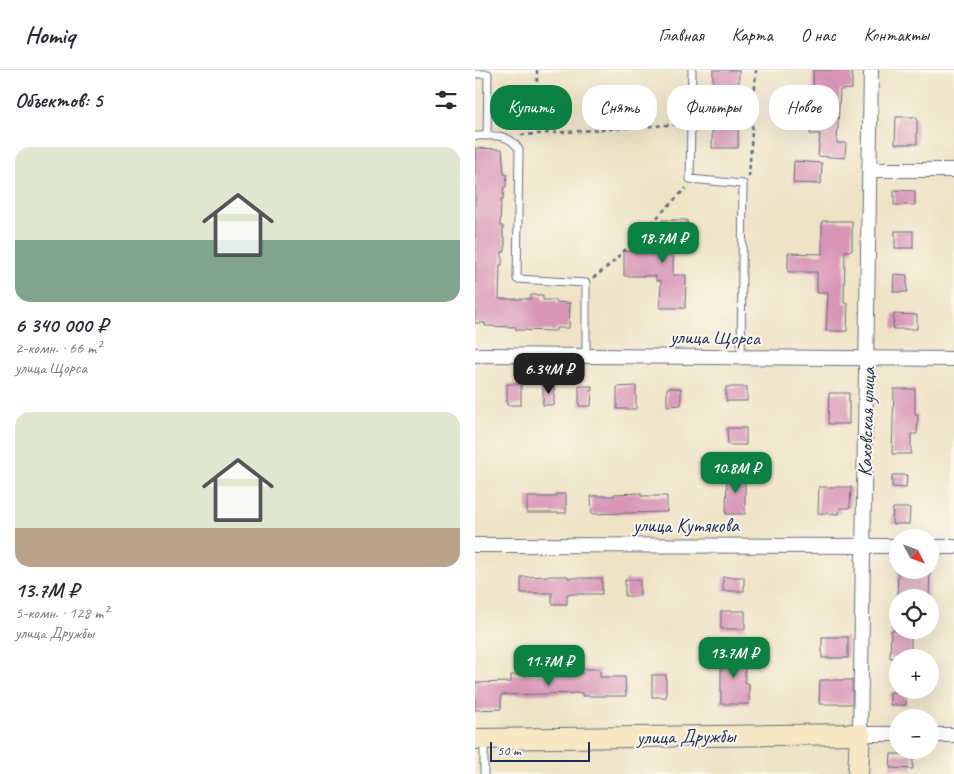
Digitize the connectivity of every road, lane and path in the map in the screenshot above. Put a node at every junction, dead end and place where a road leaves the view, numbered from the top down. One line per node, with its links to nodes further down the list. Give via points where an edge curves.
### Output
1 (537, 70): 9 (path)
2 (692, 70): 6 (lane)
3 (756, 70): 16 (path, via 749,178)
4 (871, 70): 13 (street, Каховская улица)
5 (475, 74): 11 (lane, via 488,74)
6 (692, 85)
7 (667, 126): 9 (path)
8 (691, 130): 15 (lane, via 690,180)
9 (537, 134): 12 (path)
10 (475, 136): 11 (lane)
11 (487, 136): 12 (lane)
12 (504, 136): 17 (lane, via 519,150 517,279)
13 (869, 170): 14 (street); 21 (street, Каховская улица)
14 (954, 170)
15 (694, 180): 16 (lane); 17 (path, via 610,265)
16 (743, 184): 20 (lane)
17 (586, 283): 19 (lane)
18 (475, 355): 19 (street, улица Щорса)
19 (586, 356): 20 (street, улица Щорса)
20 (741, 358): 21 (street, улица Щорса)
21 (867, 358): 22 (street, улица Щорса); 24 (street, Каховская улица)
22 (954, 359)
23 (475, 545): 24 (street, улица Кутякова)
24 (862, 546): 25 (street, улица Кутякова); 28 (street, Каховская улица)
25 (889, 546)
26 (939, 547): 27 (street)
27 (954, 547)
28 (860, 734): 29 (street, улица Дружбы); 32 (street, улица Дружбы); 34 (street, Каховская улица)
29 (889, 734)
30 (939, 735): 31 (street)
31 (954, 735)
32 (479, 739): 33 (lane)
33 (484, 774)
34 (858, 774)

